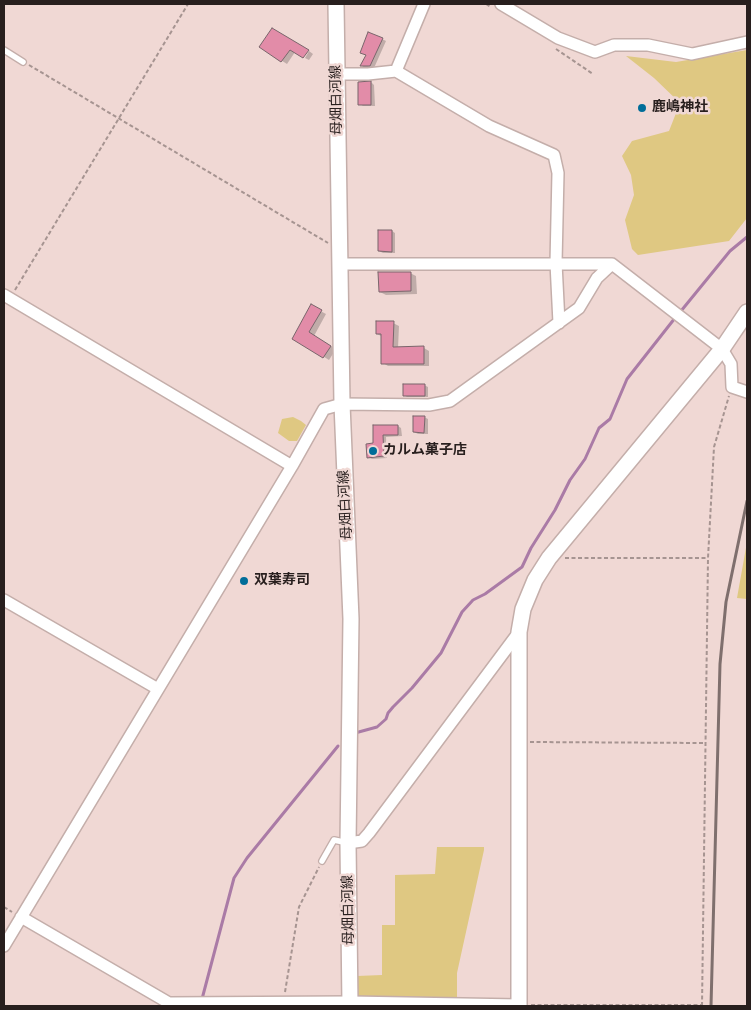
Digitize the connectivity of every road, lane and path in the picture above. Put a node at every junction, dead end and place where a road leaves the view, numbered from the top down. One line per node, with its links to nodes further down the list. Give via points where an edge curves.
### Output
1 (188, 4): 10 (path)
2 (336, 4): 9 (main road, 母畑白河線)
3 (424, 4): 8 (street)
4 (502, 4): 5 (street, via 558,38 595,52 614,45 648,45 692,54)
5 (747, 42)
6 (4, 50): 7 (lane)
7 (24, 62): 10 (path)
8 (396, 71): 9 (street); 12 (street, via 489,126 554,156 558,173)
9 (337, 74): 11 (main road, 母畑白河線)
10 (120, 118): 11 (path); 15 (path)
11 (340, 248): 13 (main road, 母畑白河線)
12 (556, 263): 13 (street); 14 (street); 18 (street)
13 (341, 264): 22 (main road, 母畑白河線)
14 (612, 264): 18 (street, via 597,278 579,308); 19 (street)
15 (7, 297): 16 (street); 23 (street)
16 (4, 309)
17 (747, 312): 19 (main road)
18 (559, 323): 22 (street, via 450,401 429,405)
19 (722, 349): 20 (street, via 731,364); 24 (main road)
20 (732, 387): 21 (street); 25 (path, via 714,447)
21 (747, 392)
22 (342, 404): 23 (street, via 324,409); 31 (main road, 母畑白河線, via 352,619)
23 (292, 466): 28 (street)
24 (549, 558): 25 (path); 27 (main road, via 535,580 524,609)
25 (708, 558): 30 (path)
26 (4, 600): 28 (street)
27 (520, 632): 29 (main road); 31 (street, via 369,833 362,841)
28 (158, 689): 33 (street)
29 (518, 742): 30 (path); 37 (main road)
30 (705, 743): 38 (path)
31 (348, 843): 32 (lane, via 334,840); 35 (main road, 母畑白河線)
32 (322, 861): 36 (path, via 299,907)
33 (21, 917): 34 (street); 36 (street, via 170,1003)
34 (4, 946)
35 (350, 1004): 36 (street); 37 (street)
36 (283, 1005)
37 (519, 1005): 38 (path)
38 (702, 1006)

